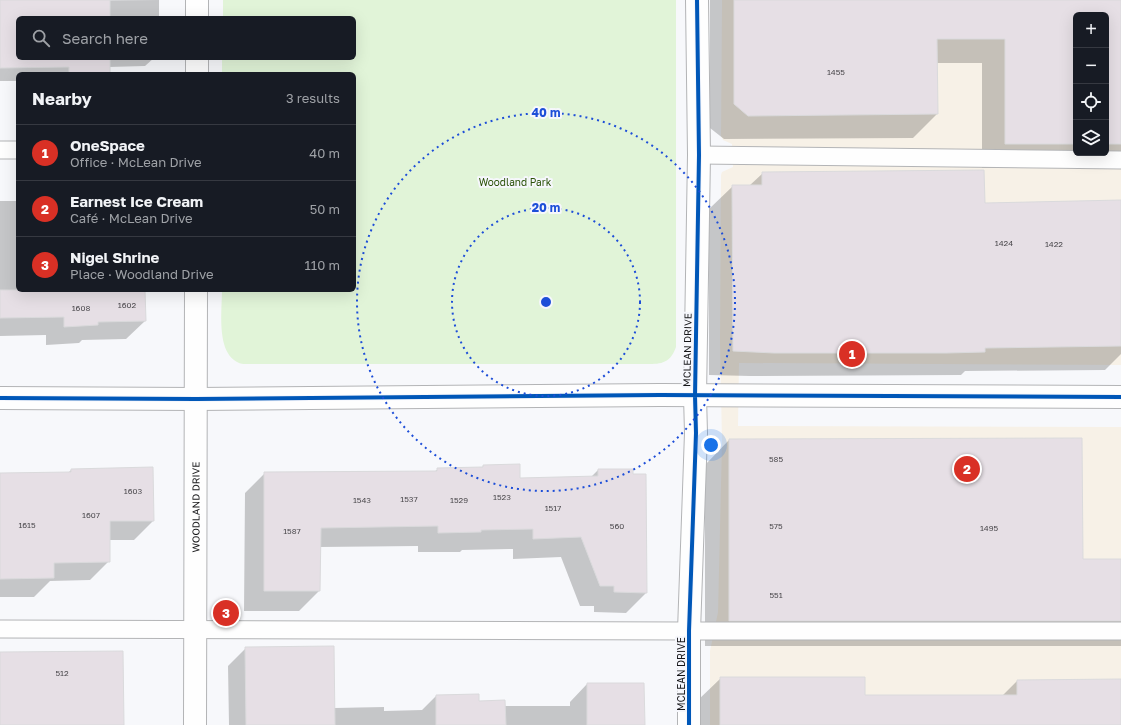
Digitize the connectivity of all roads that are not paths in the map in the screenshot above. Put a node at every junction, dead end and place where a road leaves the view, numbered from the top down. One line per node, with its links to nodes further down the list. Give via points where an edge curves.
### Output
1 (197, 0): 3 (street)
2 (696, 0): 8 (street, MCLEAN DRIVE)
3 (197, 16)
4 (197, 60): 5 (street)
5 (197, 72)
6 (0, 150): 7 (lane)
7 (16, 150)
8 (699, 155): 9 (lane); 11 (street, MCLEAN DRIVE)
9 (1121, 160)
10 (196, 292): 14 (street, WOODLAND DRIVE)
11 (695, 396): 12 (street); 14 (street); 17 (street, MCLEAN DRIVE)
12 (1121, 397)
13 (0, 398): 14 (street)
14 (196, 399): 16 (street, WOODLAND DRIVE)
15 (0, 629): 16 (lane)
16 (195, 630): 17 (lane); 19 (street, WOODLAND DRIVE)
17 (689, 631): 18 (lane); 20 (street, MCLEAN DRIVE)
18 (1121, 631)
19 (195, 725)
20 (689, 725)

